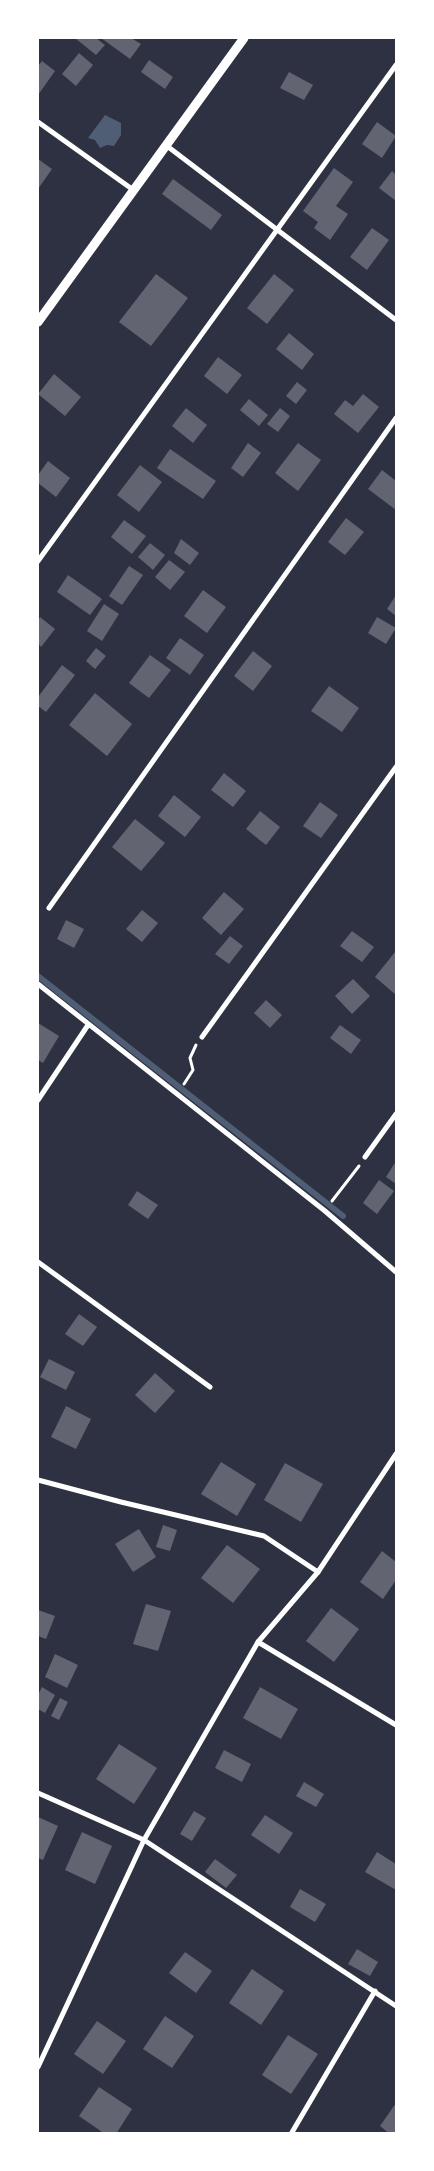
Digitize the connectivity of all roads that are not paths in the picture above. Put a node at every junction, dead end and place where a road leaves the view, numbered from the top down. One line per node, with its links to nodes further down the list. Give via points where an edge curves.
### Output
1 (244, 38): 4 (street)
2 (396, 65): 6 (street)
3 (38, 122): 5 (street)
4 (167, 146): 5 (street); 6 (street)
5 (132, 189): 8 (street)
6 (276, 230): 7 (street); 10 (street)
7 (396, 320)
8 (38, 322)
9 (396, 418): 12 (street)
10 (38, 562)
11 (396, 767): 15 (street)
12 (48, 908)
13 (38, 984): 14 (street)
14 (88, 1025): 16 (street); 20 (street, via 325,1211)
15 (202, 1037)
16 (38, 1100)
17 (396, 1114): 18 (street)
18 (365, 1157)
19 (38, 1262): 21 (street)
20 (396, 1272)
21 (210, 1387)
22 (396, 1454): 24 (street)
23 (38, 1480): 24 (street, via 264,1536)
24 (318, 1572): 25 (street)
25 (258, 1642): 26 (street); 28 (street)
26 (396, 1726)
27 (38, 1793): 28 (street)
28 (144, 1840): 29 (street); 31 (street)
29 (375, 1991): 30 (street); 32 (street)
30 (396, 2006)
31 (38, 2067)
32 (291, 2134)

